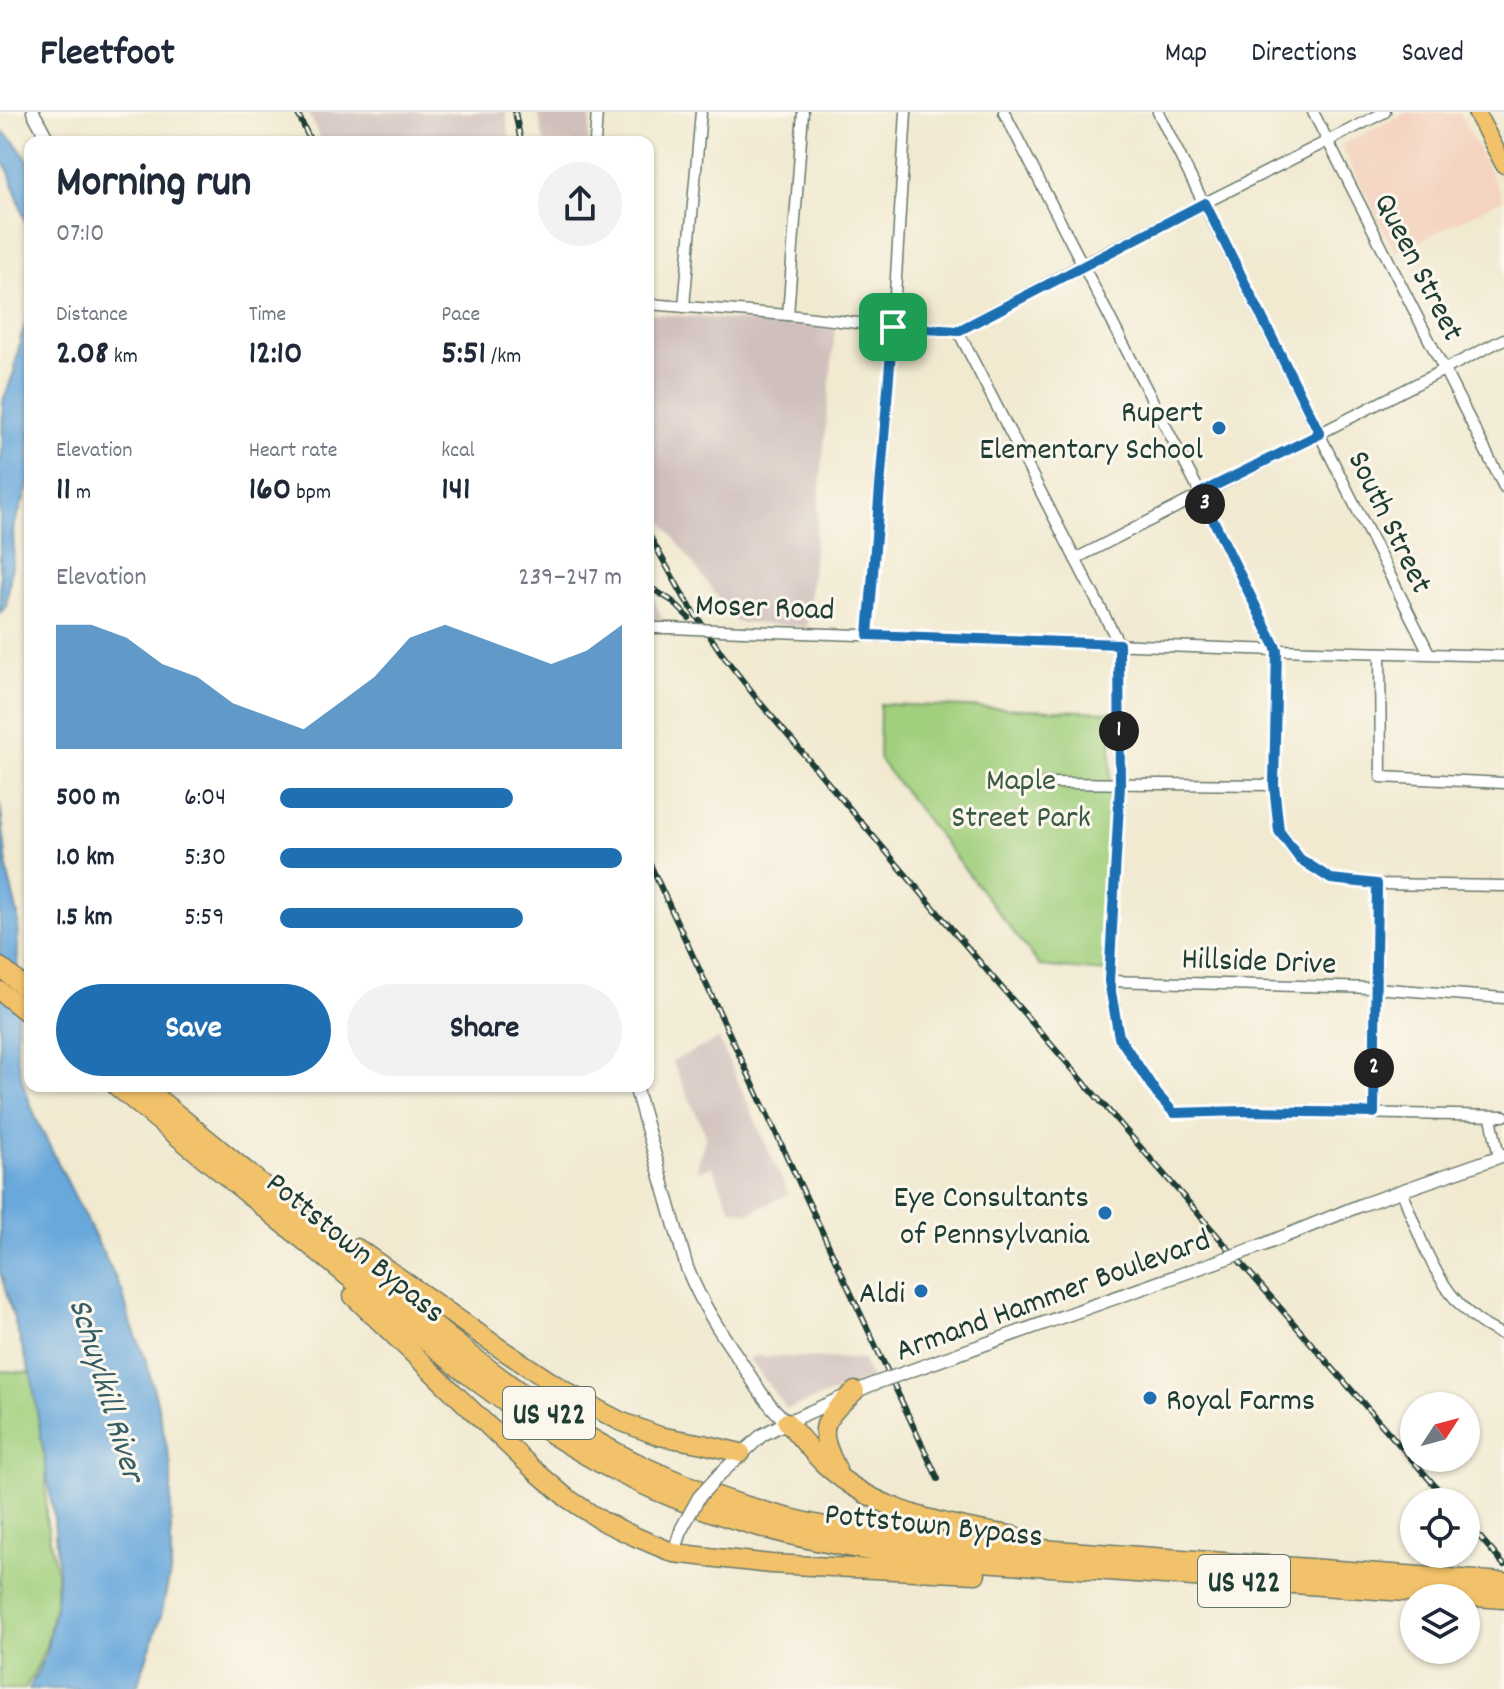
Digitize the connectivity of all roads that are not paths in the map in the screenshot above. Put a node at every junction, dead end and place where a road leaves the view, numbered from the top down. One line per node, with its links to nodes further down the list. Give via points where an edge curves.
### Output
1 (33, 112): 11 (street)
2 (597, 112): 12 (street)
3 (701, 112): 18 (street)
4 (803, 112): 19 (street)
5 (906, 112): 20 (street)
6 (1004, 112): 16 (street)
7 (1158, 112): 15 (street, South Street)
8 (1313, 112): 13 (street, Queen Street)
9 (1385, 112): 13 (street)
10 (1476, 112): 14 (main road)
11 (46, 136)
12 (595, 136)
13 (1328, 140): 15 (street); 23 (street, Queen Street)
14 (1504, 165)
15 (1205, 203): 16 (street); 24 (street, South Street)
16 (1082, 265): 21 (street); 26 (street)
17 (654, 304): 18 (street)
18 (684, 307): 19 (street)
19 (788, 315): 20 (street)
20 (893, 327): 21 (street); 29 (street)
21 (958, 331): 27 (street)
22 (1504, 339): 23 (street)
23 (1445, 370): 24 (street); 25 (street, Queen Street)
24 (1320, 434): 26 (street); 33 (street, South Street)
25 (1504, 487)
26 (1200, 493): 27 (street); 31 (street)
27 (1075, 559): 30 (street)
28 (654, 628): 29 (street, Moser Road, bridge)
29 (868, 635): 30 (street, Moser Road)
30 (1119, 644): 31 (street, Moser Road); 37 (street)
31 (1277, 650): 32 (street, Moser Road); 38 (street)
32 (1380, 653): 33 (street, Moser Road); 36 (street, via 1381,777)
33 (1429, 653): 34 (street, Moser Road)
34 (1504, 656)
35 (1046, 783): 37 (street)
36 (1504, 783)
37 (1120, 785): 38 (street); 42 (street)
38 (1274, 785): 39 (street, via 1279,831 1300,859 1331,879)
39 (1377, 884): 40 (street); 44 (street)
40 (1504, 886)
41 (0, 967): 43 (highway)
42 (1109, 981): 44 (street, Hillside Drive); 51 (street, via 1119,1037 1174,1113)
43 (24, 987)
44 (1375, 988): 46 (street, Hillside Drive); 51 (street)
45 (0, 991): 47 (highway)
46 (1504, 998)
47 (24, 1010)
48 (123, 1092): 57 (highway, Pottstown Bypass / US 422)
49 (150, 1092): 54 (highway, Pottstown Bypass / US 422)
50 (637, 1092): 60 (street, via 691,1277 707,1312 754,1383)
51 (1374, 1113): 53 (street)
52 (1504, 1116): 53 (street)
53 (1491, 1117): 55 (street)
54 (224, 1152): 61 (highway, via 577,1399 650,1433); 64 (highway, Pottstown Bypass / US 422, via 484,1366 553,1415 647,1468 768,1513 863,1534)
55 (1502, 1156): 56 (street, Armand Hammer Boulevard)
56 (1402, 1192): 58 (street, via 1442,1282 1473,1317); 59 (street, Armand Hammer Boulevard, bridge)
57 (284, 1225): 63 (highway, via 567,1498 602,1521); 65 (highway, Pottstown Bypass / US 422, via 504,1403 608,1468 723,1517 771,1531)
58 (1504, 1335)
59 (864, 1388): 60 (street, Armand Hammer Boulevard); 62 (highway, via 830,1415 825,1426 826,1445)
60 (787, 1422): 61 (street, Armand Hammer Boulevard); 62 (highway)
61 (741, 1453): 63 (street, Armand Hammer Boulevard, bridge, via 699,1497)
62 (842, 1479): 64 (highway, via 897,1510 928,1519)
63 (674, 1553): 65 (highway, via 771,1564)
64 (999, 1554): 65 (highway, Pottstown Bypass / US 422); 66 (highway, US 422, via 1130,1555); 67 (highway, Pottstown Bypass / US 422)
65 (953, 1566)
66 (1504, 1582)
67 (1497, 1598)

